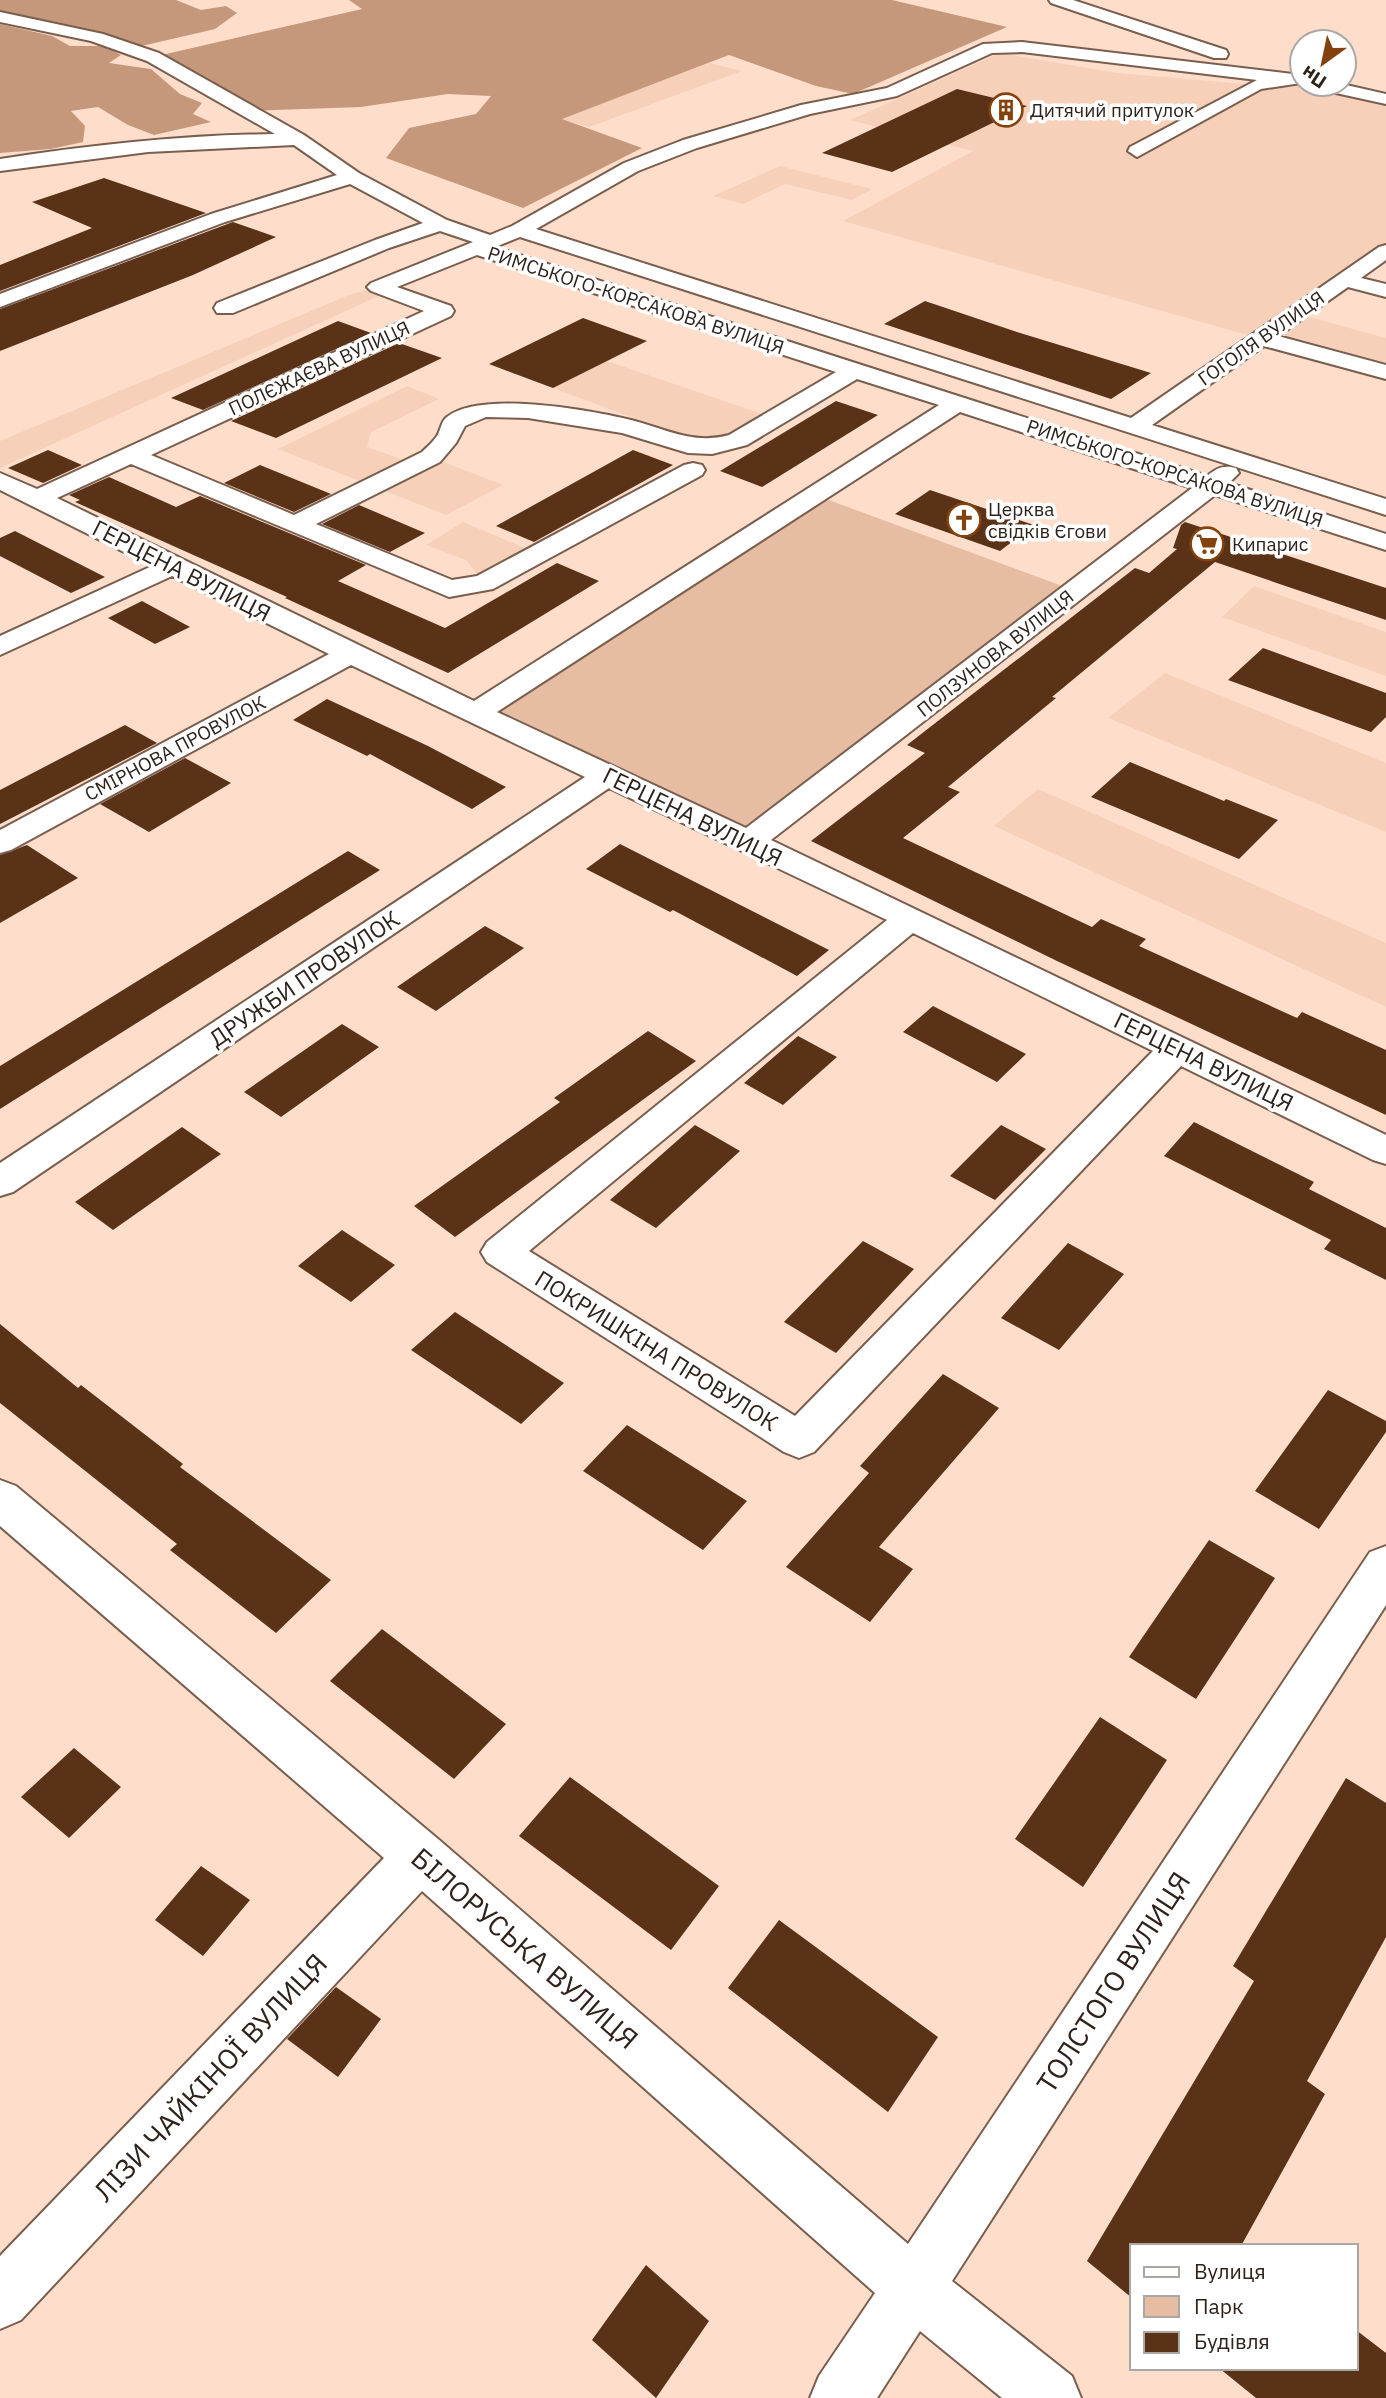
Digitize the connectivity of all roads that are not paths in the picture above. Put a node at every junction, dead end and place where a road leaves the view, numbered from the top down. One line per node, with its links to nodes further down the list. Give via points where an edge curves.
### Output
1 (1057, 0): 3 (street)
2 (0, 17): 8 (street, via 134,48)
3 (1288, 76)
4 (1288, 78): 13 (street, via 1022,47 989,48 891,92 807,109 690,144 631,167)
5 (1288, 80): 9 (street, via 1256,85)
6 (1358, 93): 7 (street)
7 (1386, 99)
8 (298, 139): 10 (street, via 223,139); 11 (street)
9 (1137, 151)
10 (0, 165)
11 (352, 177): 12 (street); 18 (street, via 218,218)
12 (440, 223): 14 (street); 19 (street)
13 (519, 230): 14 (street, РИМСЬКОГО-КОРСАКОВА ВУЛИЦЯ); 24 (street, РИМСЬКОГО-КОРСАКОВА ВУЛИЦЯ)
14 (483, 245): 21 (street, РИМСЬКОГО-КОРСАКОВА ВУЛИЦЯ); 25 (street, ПОЛЄЖАЄВА ВУЛИЦЯ, via 379,287 443,312)
15 (1386, 251): 16 (street, ГОГОЛЯ ВУЛИЦЯ)
16 (1345, 280): 17 (street); 20 (street, ГОГОЛЯ ВУЛИЦЯ)
17 (1386, 291)
18 (0, 301)
19 (225, 308)
20 (1261, 338): 22 (street); 24 (street, ГОГОЛЯ ВУЛИЦЯ)
21 (855, 370): 23 (street, РИМСЬКОГО-КОРСАКОВА ВУЛИЦЯ); 32 (street, via 738,440 712,447 688,446 626,426 528,411 483,410 455,422 431,457)
22 (1386, 372)
23 (958, 403): 29 (street, РИМСЬКОГО-КОРСАКОВА ВУЛИЦЯ); 37 (street)
24 (1136, 425): 26 (street, РИМСЬКОГО-КОРСАКОВА ВУЛИЦЯ)
25 (131, 455): 30 (street, ПОЛЄЖАЄВА ВУЛИЦЯ); 32 (street)
26 (1242, 460): 29 (street, ПОЛЗУНОВА ВУЛИЦЯ); 31 (street, РИМСЬКОГО-КОРСАКОВА ВУЛИЦЯ)
27 (693, 470): 32 (street, via 484,583 449,589)
28 (0, 480): 30 (street, ГЕРЦЕНА ВУЛИЦЯ)
29 (1213, 484): 33 (street, РИМСЬКОГО-КОРСАКОВА ВУЛИЦЯ); 40 (street, ПОЛЗУНОВА ВУЛИЦЯ)
30 (37, 498): 34 (street, ГЕРЦЕНА ВУЛИЦЯ)
31 (1386, 507)
32 (295, 524)
33 (1386, 542)
34 (172, 566): 35 (street); 36 (street, ГЕРЦЕНА ВУЛИЦЯ)
35 (0, 647)
36 (350, 654): 37 (street, ГЕРЦЕНА ВУЛИЦЯ); 39 (street, СМІРНОВА ПРОВУЛОК)
37 (476, 713): 38 (street, ГЕРЦЕНА ВУЛИЦЯ)
38 (608, 775): 40 (street, ГЕРЦЕНА ВУЛИЦЯ); 44 (street, ДРУЖБИ ПРОВУЛОК)
39 (0, 843)
40 (747, 843): 41 (street, ГЕРЦЕНА ВУЛИЦЯ)
41 (910, 918): 42 (street, ГЕРЦЕНА ВУЛИЦЯ); 42 (street, ПОКРИШКІНА ПРОВУЛОК, via 501,1252 799,1440)
42 (1177, 1048): 43 (street, ГЕРЦЕНА ВУЛИЦЯ)
43 (1386, 1151)
44 (0, 1182)
45 (9, 1521): 47 (street, БІЛОРУСЬКА ВУЛИЦЯ)
46 (1386, 1566): 48 (street, ТОЛСТОГО ВУЛИЦЯ)
47 (419, 1856): 48 (street, БІЛОРУСЬКА ВУЛИЦЯ); 49 (street, ЛІЗИ ЧАЙКІНОЇ ВУЛИЦЯ)
48 (914, 2287): 50 (street, ТОЛСТОГО ВУЛИЦЯ); 51 (street, БІЛОРУСЬКА ВУЛИЦЯ)
49 (0, 2299)
50 (841, 2398)
51 (1050, 2398)

